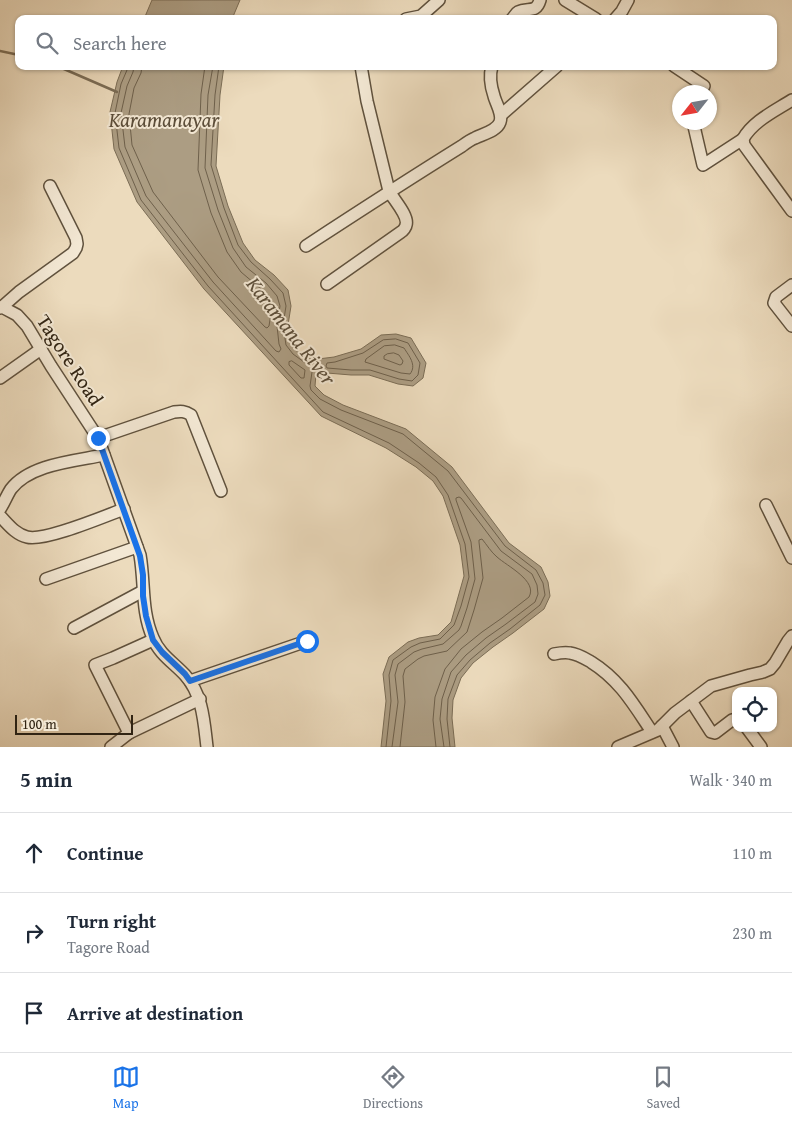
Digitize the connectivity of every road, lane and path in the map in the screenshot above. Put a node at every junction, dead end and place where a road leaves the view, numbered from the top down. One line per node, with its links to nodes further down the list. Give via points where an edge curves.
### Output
1 (439, 0): 5 (street)
2 (540, 0): 6 (street, via 535,8)
3 (565, 0): 7 (street)
4 (628, 0): 8 (street)
5 (424, 15)
6 (515, 15)
7 (589, 15)
8 (619, 15)
9 (362, 70): 19 (street)
10 (491, 70): 15 (street, via 491,85)
11 (552, 70): 15 (street)
12 (680, 70): 13 (street)
13 (702, 85)
14 (792, 100): 17 (street, via 763,119)
15 (501, 115): 19 (street, via 500,123 490,132 474,138)
16 (695, 130): 17 (street, via 703,165)
17 (743, 139): 20 (street, via 744,145)
18 (50, 186): 24 (street, via 76,238 76,248)
19 (389, 191): 21 (street); 22 (street, via 407,219 402,232)
20 (792, 211)
21 (306, 246)
22 (327, 284)
23 (792, 285): 25 (street, via 776,297 774,303)
24 (1, 308): 26 (street, Tagore Road, via 17,315)
25 (792, 326)
26 (41, 349): 27 (street); 28 (street, Tagore Road)
27 (0, 378)
28 (98, 438): 29 (street, Tagore Road); 30 (street, via 174,412 187,412)
29 (104, 455): 32 (street, via 46,467 27,475 11,490); 33 (street, Tagore Road)
30 (221, 491)
31 (766, 506): 36 (street)
32 (0, 509)
33 (124, 509): 34 (street, via 42,537 29,538 17,533); 35 (street, Tagore Road)
34 (0, 516)
35 (137, 547): 37 (street); 38 (street, Tagore Road)
36 (792, 558)
37 (46, 579)
38 (143, 592): 39 (street); 41 (street, Tagore Road)
39 (74, 628)
40 (792, 636): 46 (street, via 770,669 711,686)
41 (153, 640): 44 (street, Tagore Road); 50 (street, via 95,664)
42 (307, 641): 44 (street)
43 (554, 654): 48 (street, via 568,652 579,655 602,669)
44 (190, 681): 45 (street, Tagore Road)
45 (200, 699): 50 (street); 52 (street, Tagore Road)
46 (691, 701): 47 (street, via 711,732 715,733); 48 (street)
47 (732, 720)
48 (657, 729): 53 (street); 54 (street)
49 (750, 732): 55 (street)
50 (129, 733): 51 (street)
51 (111, 747)
52 (207, 747)
53 (618, 747)
54 (673, 747)
55 (762, 747)

